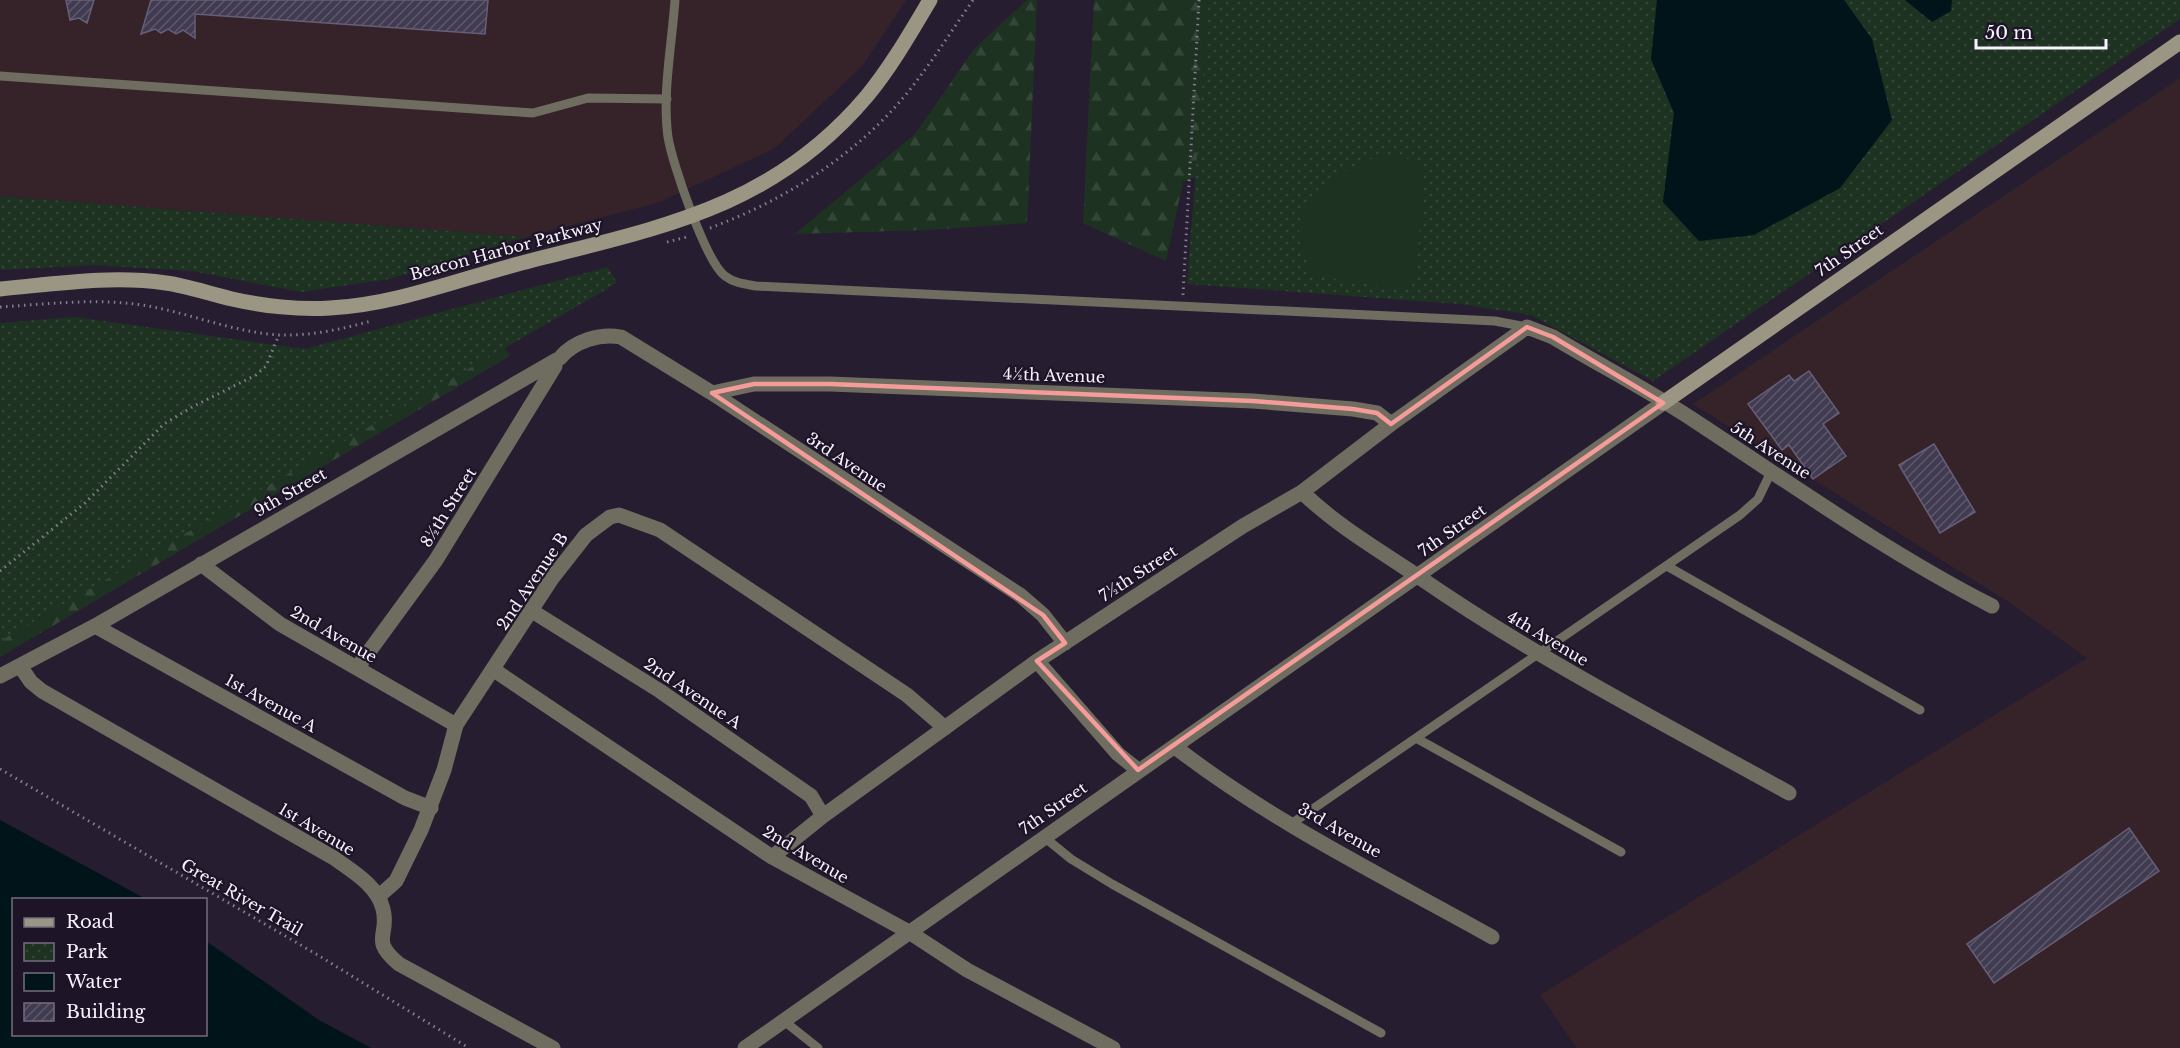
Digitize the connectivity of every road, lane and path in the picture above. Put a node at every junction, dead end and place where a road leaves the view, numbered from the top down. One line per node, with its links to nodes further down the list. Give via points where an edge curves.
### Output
1 (675, 0): 7 (lane)
2 (930, 0): 8 (street, Beacon Harbor Parkway, via 886,71 835,129 755,189)
3 (973, 0): 9 (path, via 902,99 846,152 764,206)
4 (1198, 0): 12 (path)
5 (2180, 42): 20 (street, 7th Street)
6 (0, 76): 7 (lane, via 533,113 588,98)
7 (668, 99): 8 (lane, via 668,138)
8 (694, 216): 9 (lane); 11 (street, Beacon Harbor Parkway, via 387,299 329,308 235,300 136,279)
9 (700, 232): 10 (path); 12 (lane, via 711,258 725,276 756,286)
10 (660, 244)
11 (0, 288)
12 (1183, 306): 15 (lane, via 1495,321)
13 (0, 307): 16 (path, via 109,301 172,310)
14 (378, 319): 16 (path)
15 (1527, 327): 20 (street, 5th Avenue, via 1553,337); 21 (street, 7½th Street)
16 (279, 335): 26 (path, via 266,366 256,375 164,424 85,503)
17 (596, 336): 18 (street, 9th Street); 19 (street, 3rd Avenue, via 621,337)
18 (560, 358): 24 (street, 9th Street); 35 (street, 8½th Street, via 436,560)
19 (712, 393): 21 (street, 4½th Avenue, via 754,384 830,384 1253,401 1377,413); 31 (street, 3rd Avenue, via 1020,595 1043,615)
20 (1663, 403): 22 (street, 5th Avenue); 27 (street, 7th Street)
21 (1391, 424): 23 (street, 7½th Street)
22 (1771, 472): 25 (lane, via 1758,499); 28 (street, 5th Avenue, via 1952,586)
23 (1302, 492): 27 (street, 4th Avenue, via 1322,512); 31 (street, 7½th Street, via 1243,526)
24 (201, 564): 30 (street, 9th Street); 35 (street, 2nd Avenue, via 280,624)
25 (1667, 566): 32 (lane); 38 (lane)
26 (0, 571)
27 (1417, 576): 32 (street, 4th Avenue); 42 (street, 7th Street)
28 (1992, 606)
29 (532, 610): 36 (street, 2nd Avenue B); 40 (street, 2nd Avenue B, via 586,535 610,517 631,518 660,530 714,565 907,695); 47 (street, 2nd Avenue A, via 660,691 811,796)
30 (95, 626): 34 (street, 9th Street); 46 (street, 1st Avenue A, via 405,798)
31 (1065, 643): 33 (street, 7½th Street)
32 (1538, 654): 41 (lane); 45 (street, 4th Avenue)
33 (1037, 661): 40 (street, 7½th Street); 44 (street, via 1118,754)
34 (20, 666): 37 (street, 9th Street); 52 (street, 1st Avenue, via 42,691 334,858 366,881)
35 (357, 668): 39 (street, 2nd Avenue)
36 (494, 670): 39 (street, 2nd Avenue B); 51 (street, 2nd Avenue)
37 (0, 676)
38 (1920, 710)
39 (456, 725): 46 (street, 2nd Avenue B)
40 (945, 728): 47 (street, 7½th Street)
41 (1416, 738): 48 (lane); 50 (lane)
42 (1175, 747): 44 (street, 7th Street); 48 (street, 3rd Avenue, via 1207,772)
43 (0, 769): 57 (path, Great River Trail)
44 (1138, 771): 49 (street, 7th Street)
45 (1789, 793)
46 (430, 808): 52 (street, 2nd Avenue B, via 396,881)
47 (823, 816): 51 (street, 7½th Street)
48 (1291, 824): 54 (street, 3rd Avenue)
49 (1044, 837): 53 (street, 7th Street); 56 (lane, via 1112,884)
50 (1621, 852)
51 (772, 857): 53 (street, 2nd Avenue)
52 (378, 897): 58 (street, via 383,910 383,946 389,956)
53 (909, 932): 55 (street, 7th Street); 61 (street, 2nd Avenue, via 967,970)
54 (1492, 937)
55 (784, 1021): 59 (street, 7th Street); 60 (lane)
56 (1382, 1033)
57 (469, 1048)
58 (553, 1048)
59 (745, 1048)
60 (818, 1048)
61 (1113, 1048)

